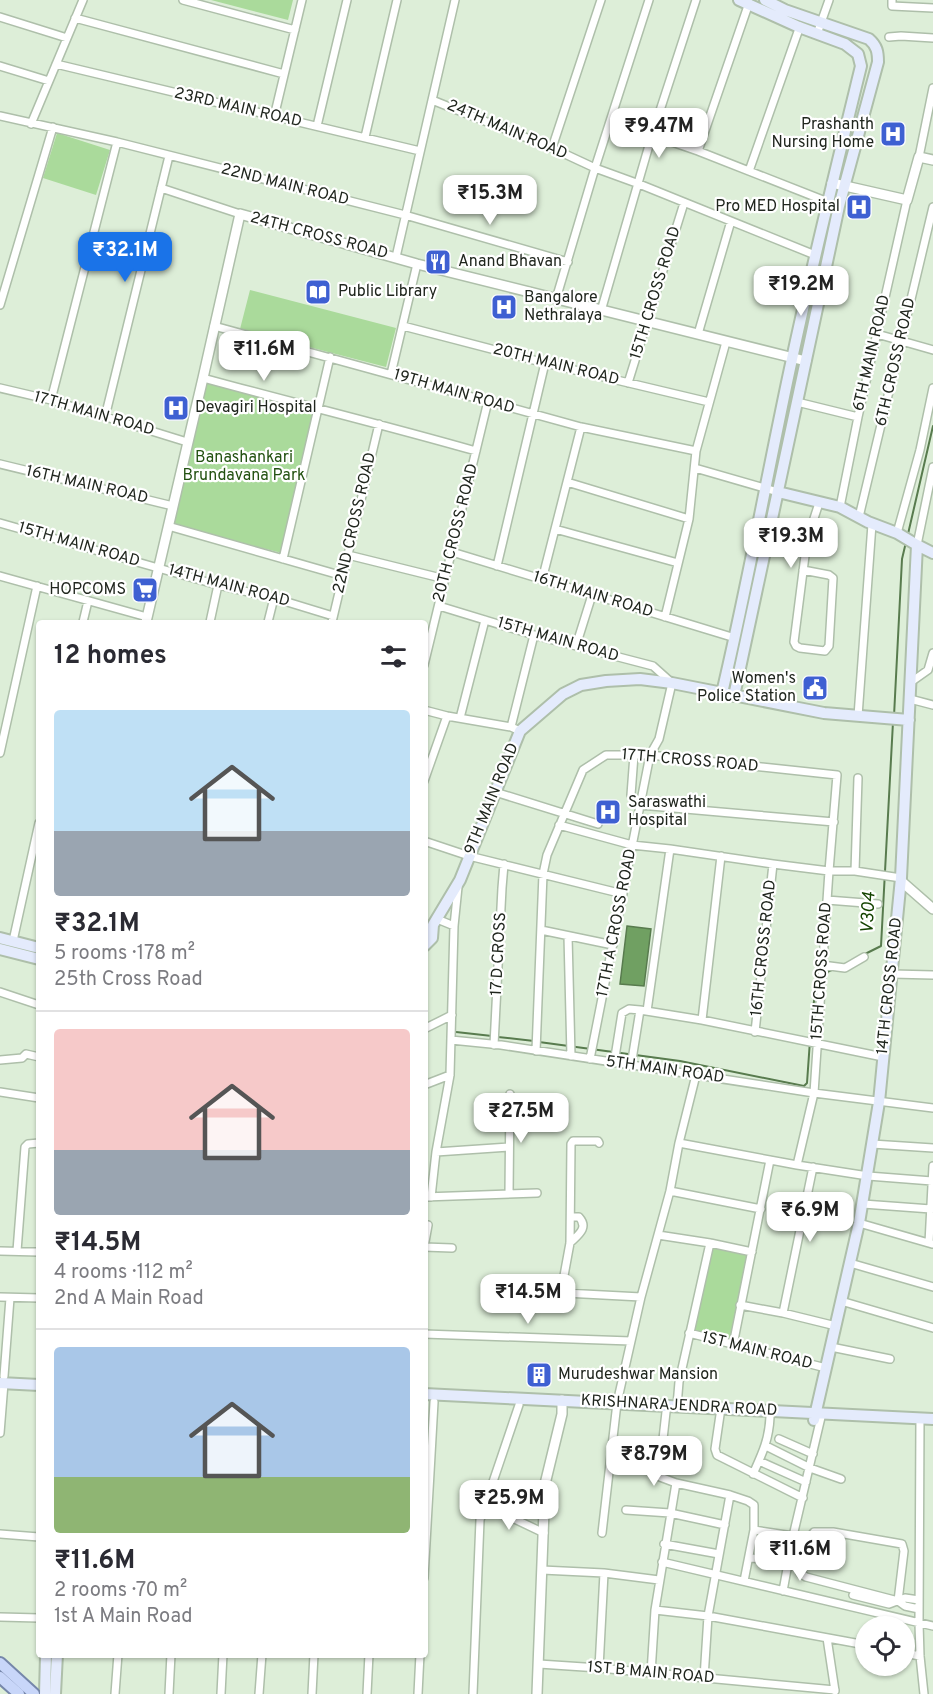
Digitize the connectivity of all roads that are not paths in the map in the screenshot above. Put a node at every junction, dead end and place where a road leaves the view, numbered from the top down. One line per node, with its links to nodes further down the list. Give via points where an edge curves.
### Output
1 (83, 0): 18 (street)
2 (183, 0): 21 (street)
3 (302, 0): 21 (street)
4 (347, 0): 36 (street)
5 (397, 0): 39 (street)
6 (455, 0): 31 (street)
7 (601, 0): 41 (street)
8 (649, 0): 34 (street)
9 (696, 0): 38 (street)
10 (765, 0): 15 (main road)
11 (829, 0): 19 (street)
12 (892, 0): 14 (street, via 892,6)
13 (746, 2): 15 (main road); 43 (street)
14 (933, 8)
15 (785, 10): 16 (main road); 20 (main road)
16 (803, 16): 19 (main road); 20 (street)
17 (0, 17): 24 (street)
18 (75, 18): 24 (street); 28 (street)
19 (821, 22): 22 (street); 51 (main road, via 874,40 878,51)
20 (799, 27): 22 (main road); 48 (street)
21 (295, 30): 28 (street)
22 (817, 34): 49 (main road, via 854,50 861,66)
23 (889, 37): 25 (street)
24 (67, 38): 26 (street)
25 (933, 38)
26 (56, 64): 29 (street); 33 (street, 23RD MAIN ROAD)
27 (0, 66): 29 (street)
28 (284, 74): 33 (street)
29 (49, 81): 35 (street)
30 (933, 88): 45 (street)
31 (432, 100): 41 (street, 24TH MAIN ROAD); 42 (street)
32 (0, 116): 35 (street, 22ND MAIN ROAD)
33 (274, 117): 36 (street, 23RD MAIN ROAD)
34 (611, 121): 38 (street); 47 (street)
35 (31, 124): 37 (street, 22ND MAIN ROAD)
36 (317, 126): 39 (street, 23RD MAIN ROAD)
37 (53, 127): 40 (street, 22ND MAIN ROAD); 65 (street)
38 (652, 135): 43 (street); 50 (street)
39 (365, 137): 42 (street, 23RD MAIN ROAD)
40 (117, 142): 44 (street, 22ND MAIN ROAD); 84 (street)
41 (552, 148): 47 (street, 24TH MAIN ROAD)
42 (420, 151): 58 (street)
43 (698, 151): 48 (street)
44 (169, 156): 52 (street); 58 (street, 22ND MAIN ROAD)
45 (918, 157): 46 (street); 53 (street)
46 (933, 160)
47 (595, 168): 50 (street, 24TH MAIN ROAD); 62 (street)
48 (749, 171): 54 (street)
49 (832, 183): 51 (street); 54 (main road)
50 (639, 184): 55 (street, 24TH MAIN ROAD); 66 (street)
51 (844, 185): 53 (street); 77 (main road)
52 (161, 188): 57 (street); 90 (street)
53 (907, 200): 71 (street, 6TH MAIN ROAD)
54 (828, 202): 60 (main road)
55 (684, 203): 59 (street, 24TH MAIN ROAD); 67 (street, 15TH CROSS ROAD)
56 (933, 207): 72 (street, 6TH CROSS ROAD)
57 (240, 214): 61 (street, 24TH CROSS ROAD); 68 (street, 24TH CROSS ROAD)
58 (405, 214): 61 (street); 62 (street, 22ND MAIN ROAD)
59 (731, 221): 60 (street, 24TH MAIN ROAD); 70 (street)
60 (815, 255): 76 (main road)
61 (396, 257): 63 (street, 24TH CROSS ROAD)
62 (568, 262): 64 (street)
63 (417, 264): 64 (street, 24TH CROSS ROAD); 69 (street)
64 (556, 299): 66 (street, 24TH CROSS ROAD)
65 (0, 305)
66 (601, 311): 67 (street, 24TH CROSS ROAD)
67 (646, 322): 70 (street, 24TH CROSS ROAD); 81 (street, 15TH CROSS ROAD)
68 (214, 326): 75 (street, 19TH MAIN ROAD); 80 (street, 24TH CROSS ROAD)
69 (403, 326): 78 (street, 20TH MAIN ROAD); 79 (street)
70 (698, 334): 73 (street, 24TH CROSS ROAD)
71 (877, 334): 72 (street); 91 (street, 6TH MAIN ROAD)
72 (901, 341): 74 (street); 106 (street, 6TH CROSS ROAD)
73 (726, 342): 76 (street, 24TH CROSS ROAD); 86 (street)
74 (933, 350)
75 (330, 357): 79 (street, 19TH MAIN ROAD); 88 (street)
76 (792, 358): 77 (street, 24TH CROSS ROAD); 101 (main road)
77 (806, 361): 87 (main road)
78 (544, 363): 81 (street, 20TH MAIN ROAD); 89 (street)
79 (391, 374): 85 (street, 19TH MAIN ROAD)
80 (203, 378): 88 (street); 94 (street, 24TH CROSS ROAD)
81 (628, 383): 86 (street, 20TH MAIN ROAD)
82 (0, 388): 84 (street, 17TH MAIN ROAD)
83 (933, 388): 112 (street)
84 (51, 400): 90 (street, 17TH MAIN ROAD)
85 (488, 401): 89 (street, 19TH MAIN ROAD); 95 (street, 20TH CROSS ROAD)
86 (709, 402): 96 (street)
87 (797, 402): 91 (street); 102 (main road)
88 (318, 409): 92 (street); 116 (street)
89 (533, 414): 93 (street, 19TH MAIN ROAD); 118 (street)
90 (105, 417): 94 (street, 17TH MAIN ROAD)
91 (858, 417): 105 (street, 6TH MAIN ROAD)
92 (379, 424): 95 (street); 115 (street, 22ND CROSS ROAD)
93 (581, 427): 96 (street, 19TH MAIN ROAD); 100 (street)
94 (187, 442): 104 (street, 24TH CROSS ROAD)
95 (476, 451): 113 (street, 20TH CROSS ROAD)
96 (696, 451): 99 (street)
97 (0, 464): 104 (street, 16TH MAIN ROAD)
98 (933, 467): 112 (street)
99 (694, 468): 101 (street); 107 (street)
100 (567, 482): 107 (street); 111 (street)
101 (765, 488): 102 (street); 139 (main road)
102 (777, 492): 103 (main road); 146 (main road)
103 (819, 503): 105 (main road); 120 (street, via 807,540)
104 (173, 506): 110 (street, 24TH CROSS ROAD)
105 (840, 507): 106 (main road)
106 (859, 517): 109 (main road)
107 (689, 519): 117 (street)
108 (0, 523): 119 (street, 15TH MAIN ROAD)
109 (872, 524): 112 (main road); 151 (street)
110 (168, 526): 116 (street); 119 (street, 24TH CROSS ROAD)
111 (555, 529): 117 (street); 124 (street)
112 (907, 539): 114 (main road); 143 (main road, 14TH CROSS ROAD)
113 (452, 552): 118 (street, 16TH MAIN ROAD); 123 (street, 20TH CROSS ROAD)
114 (933, 553)
115 (348, 555): 122 (street, 22ND CROSS ROAD); 123 (street)
116 (283, 559): 122 (street)
117 (678, 563): 131 (street)
118 (497, 566): 124 (street, 16TH MAIN ROAD)
119 (159, 567): 125 (street, 14TH MAIN ROAD); 134 (street, 24TH CROSS ROAD)
120 (803, 570): 120 (street, via 794,642 800,648 825,651 829,646 833,578)
121 (0, 576): 126 (street)
122 (342, 576): 132 (street, 22ND CROSS ROAD)
123 (445, 579): 130 (street, 20TH CROSS ROAD)
124 (543, 580): 127 (street, 16TH MAIN ROAD)
125 (218, 585): 128 (street, 14TH MAIN ROAD); 135 (street)
126 (37, 586): 129 (street); 155 (street)
127 (592, 595): 131 (street, 16TH MAIN ROAD); 140 (street)
128 (274, 598): 132 (street, 14TH MAIN ROAD); 136 (street)
129 (88, 601): 133 (street); 134 (street)
130 (439, 606): 137 (street, 15TH MAIN ROAD); 141 (street, 20TH CROSS ROAD)
131 (665, 617): 139 (street, 16TH MAIN ROAD)
132 (333, 619)
133 (83, 620)
134 (146, 620)
135 (210, 620)
136 (268, 620)
137 (485, 620): 138 (street, 15TH MAIN ROAD); 152 (street)
138 (534, 635): 140 (street, 15TH MAIN ROAD); 154 (street)
139 (735, 638): 145 (main road)
140 (576, 646): 144 (street, 15TH MAIN ROAD, via 653,666)
141 (428, 649)
142 (933, 653): 143 (street, via 928,670)
143 (911, 682): 147 (main road, 14TH CROSS ROAD)
144 (672, 683): 145 (main road, 9TH MAIN ROAD); 154 (main road, 9TH MAIN ROAD, via 640,679 580,685); 157 (street, 17TH A CROSS ROAD, via 659,739)
145 (722, 693): 146 (main road, 9TH MAIN ROAD)
146 (734, 696): 151 (main road, 9TH MAIN ROAD)
147 (910, 699): 148 (street); 153 (main road, 14TH CROSS ROAD)
148 (933, 705)
149 (428, 711): 150 (street)
150 (447, 716): 152 (street); 158 (street)
151 (858, 716): 153 (main road, 9TH MAIN ROAD)
152 (460, 718): 154 (street)
153 (909, 720): 179 (main road, 14TH CROSS ROAD)
154 (516, 729): 161 (main road, 9TH MAIN ROAD)
155 (0, 753)
156 (634, 755): 157 (street, 17TH CROSS ROAD); 162 (street); 164 (street, 17TH CROSS ROAD, via 606,755 583,770)
157 (650, 755): 159 (street, 17TH CROSS ROAD); 163 (street, 17TH A CROSS ROAD)
158 (428, 770)
159 (837, 774): 165 (street, 15TH CROSS ROAD)
160 (858, 778): 177 (street)
161 (495, 792): 164 (street); 172 (main road, 9TH MAIN ROAD)
162 (631, 795)
163 (640, 805): 165 (street); 170 (street, 17TH A CROSS ROAD)
164 (564, 814): 166 (street); 167 (street, 17TH CROSS ROAD)
165 (834, 822): 176 (street, 15TH CROSS ROAD)
166 (598, 824)
167 (559, 825): 170 (street); 178 (street, 17TH CROSS ROAD)
168 (36, 837): 190 (street)
169 (428, 842): 172 (street)
170 (632, 845): 171 (street); 181 (street, 17TH A CROSS ROAD)
171 (670, 849): 173 (street); 202 (street)
172 (469, 856): 174 (street); 180 (main road, 9TH MAIN ROAD)
173 (721, 856): 175 (street); 204 (street)
174 (504, 864): 178 (street); 210 (street, 17 D CROSS)
175 (773, 864): 176 (street); 206 (street, 16TH CROSS ROAD)
176 (829, 871): 177 (street); 182 (street, 15TH CROSS ROAD)
177 (855, 871): 179 (street)
178 (543, 874): 181 (street); 187 (street, 17TH CROSS ROAD)
179 (901, 879): 184 (street); 198 (main road, 14TH CROSS ROAD)
180 (458, 883): 185 (main road, 9TH MAIN ROAD); 186 (street)
181 (623, 894): 192 (street, 17TH A CROSS ROAD)
182 (827, 900): 183 (street); 197 (street, 15TH CROSS ROAD)
183 (878, 904)
184 (933, 909)
185 (432, 924): 186 (street); 191 (main road, 9TH MAIN ROAD, via 432,938)
186 (454, 926): 203 (street)
187 (541, 930): 188 (street); 208 (street, 17TH CROSS ROAD)
188 (568, 936): 192 (street); 212 (street)
189 (0, 938): 190 (main road)
190 (13, 941): 193 (main road)
191 (428, 942)
192 (613, 945): 214 (street, 17TH A CROSS ROAD)
193 (36, 947)
194 (0, 948): 196 (main road)
195 (864, 957): 197 (street, via 845,968)
196 (36, 959)
197 (822, 965): 209 (street, 15TH CROSS ROAD)
198 (892, 974): 199 (street); 213 (main road, 14TH CROSS ROAD)
199 (933, 975)
200 (0, 992): 201 (street)
201 (36, 1004)
202 (643, 1010): 204 (street); 216 (street, via 622,1013); 217 (street)
203 (452, 1015): 205 (street); 207 (street)
204 (702, 1020): 206 (street)
205 (428, 1027)
206 (754, 1032): 209 (street)
207 (451, 1040): 210 (street, 5TH MAIN ROAD); 218 (street)
208 (537, 1044): 210 (street, 5TH MAIN ROAD); 212 (street, 5TH MAIN ROAD)
209 (816, 1044): 213 (street); 222 (street, 15TH CROSS ROAD)
210 (494, 1045)
211 (36, 1056): 215 (street, via 26,1054)
212 (571, 1056): 214 (street, 5TH MAIN ROAD)
213 (883, 1057): 225 (main road, 14TH CROSS ROAD)
214 (590, 1059): 216 (street, 5TH MAIN ROAD)
215 (0, 1060)
216 (614, 1063): 217 (street, 5TH MAIN ROAD)
217 (631, 1066): 219 (street, 5TH MAIN ROAD)
218 (450, 1075): 220 (street); 233 (street)
219 (696, 1075): 222 (street, 5TH MAIN ROAD); 229 (street)
220 (428, 1083)
221 (0, 1092): 224 (street)
222 (814, 1092): 225 (street, 5TH MAIN ROAD); 235 (street, 15TH CROSS ROAD)
223 (510, 1094): 231 (street)
224 (36, 1098)
225 (879, 1102): 226 (street, 5TH MAIN ROAD); 230 (main road, 14TH CROSS ROAD)
226 (933, 1108)
227 (36, 1143): 256 (street, via 25,1147)
228 (599, 1143): 247 (street, via 571,1144)
229 (679, 1143): 234 (street); 240 (street)
230 (872, 1144): 232 (street); 238 (main road, 14TH CROSS ROAD)
231 (509, 1147): 233 (street); 242 (street)
232 (933, 1148)
233 (436, 1152): 243 (street)
234 (770, 1160): 235 (street); 245 (street)
235 (797, 1165): 237 (street)
236 (933, 1166): 239 (street)
237 (813, 1167): 238 (street); 269 (street)
238 (868, 1176): 239 (street); 244 (main road, 14TH CROSS ROAD)
239 (932, 1181): 246 (street)
240 (670, 1191): 245 (street); 249 (street)
241 (537, 1193): 242 (street)
242 (509, 1194): 243 (street)
243 (428, 1197)
244 (863, 1204): 246 (street); 248 (main road, 14TH CROSS ROAD)
245 (761, 1209): 258 (street)
246 (931, 1209): 252 (street)
247 (572, 1217): 250 (street); 250 (street, via 579,1217 583,1226)
248 (859, 1223): 252 (street); 259 (main road, 14TH CROSS ROAD)
249 (658, 1235): 251 (street); 266 (street)
250 (570, 1243): 262 (street)
251 (710, 1243): 258 (street); 272 (street)
252 (931, 1243)
253 (428, 1247): 254 (street)
254 (452, 1248)
255 (0, 1251): 256 (street)
256 (17, 1251): 257 (street)
257 (36, 1252)
258 (752, 1252): 268 (street)
259 (850, 1263): 260 (street); 267 (main road, 14TH CROSS ROAD)
260 (933, 1287)
261 (507, 1290): 262 (street)
262 (561, 1292): 266 (street)
263 (0, 1297): 264 (street)
264 (10, 1298): 265 (street); 280 (street)
265 (36, 1298)
266 (641, 1298): 274 (street)
267 (841, 1301): 270 (main road, 14TH CROSS ROAD); 271 (street)
268 (740, 1305): 269 (street); 275 (street)
269 (783, 1313): 270 (street)
270 (836, 1326): 276 (main road, 14TH CROSS ROAD)
271 (933, 1328)
272 (689, 1333): 275 (street, 1ST MAIN ROAD); 287 (street)
273 (428, 1334): 274 (street)
274 (632, 1341): 286 (street)
275 (733, 1345): 278 (street, 1ST MAIN ROAD)
276 (831, 1347): 277 (street, 1ST MAIN ROAD); 278 (main road, 14TH CROSS ROAD)
277 (890, 1359)
278 (826, 1368): 290 (main road, 14TH CROSS ROAD)
279 (36, 1378): 280 (main road)
280 (2, 1380): 281 (main road); 295 (street)
281 (36, 1385)
282 (428, 1394): 284 (main road, KRISHNARAJENDRA ROAD)
283 (429, 1402): 285 (main road); 296 (street)
284 (562, 1404): 285 (main road); 286 (main road); 313 (street, via 545,1484)
285 (519, 1405): 308 (street)
286 (616, 1406): 287 (main road, KRISHNARAJENDRA ROAD); 288 (main road); 314 (street)
287 (677, 1406): 290 (main road, KRISHNARAJENDRA ROAD)
288 (666, 1412): 289 (main road); 305 (street, via 659,1475)
289 (720, 1415): 291 (main road); 302 (street, via 717,1455)
290 (818, 1416): 291 (main road); 293 (main road, KRISHNARAJENDRA ROAD); 299 (street)
291 (770, 1417): 298 (street)
292 (933, 1419): 293 (main road, KRISHNARAJENDRA ROAD)
293 (920, 1422): 294 (main road); 330 (street)
294 (933, 1426)
295 (0, 1433)
296 (428, 1437)
297 (779, 1439): 299 (street)
298 (766, 1446): 300 (street); 301 (street)
299 (813, 1455): 301 (street)
300 (759, 1461): 302 (street); 304 (street)
301 (810, 1468): 303 (street); 304 (street)
302 (753, 1474): 307 (street)
303 (841, 1479)
304 (806, 1482): 307 (street)
305 (676, 1483): 306 (street); 310 (street)
306 (730, 1495): 311 (street); 312 (street, via 754,1505)
307 (803, 1498): 316 (street)
308 (484, 1505): 313 (street); 370 (street, via 480,1520)
309 (626, 1510): 310 (street)
310 (669, 1513): 311 (street); 318 (street)
311 (725, 1525): 319 (street)
312 (754, 1530): 316 (street); 320 (street)
313 (544, 1533): 323 (street)
314 (602, 1533)
315 (0, 1534): 317 (street)
316 (793, 1536): 321 (street)
317 (36, 1537)
318 (664, 1544): 319 (street); 322 (street)
319 (719, 1554): 325 (street)
320 (750, 1558): 321 (street); 327 (street)
321 (788, 1561): 328 (street)
322 (662, 1563): 325 (street); 326 (street)
323 (543, 1570): 324 (street); 353 (street)
324 (604, 1573): 326 (street); 354 (street)
325 (715, 1574): 327 (street); 334 (street)
326 (659, 1580): 333 (street)
327 (744, 1581): 328 (street)
328 (783, 1591): 337 (street)
329 (854, 1595): 331 (street, via 889,1604)
330 (919, 1600): 331 (street); 332 (street)
331 (898, 1601): 331 (street, via 800,1573 809,1538 814,1532 834,1532 902,1544); 332 (street)
332 (919, 1609): 337 (street)
333 (655, 1610): 334 (street); 355 (street)
334 (708, 1616): 339 (street); 357 (street)
335 (0, 1617): 336 (street)
336 (36, 1618)
337 (919, 1623): 338 (street); 342 (street)
338 (933, 1626)
339 (827, 1638): 340 (street); 358 (street)
340 (855, 1643)
341 (915, 1655): 342 (street)
342 (920, 1656): 372 (street)
343 (46, 1658): 361 (main road)
344 (57, 1658): 362 (main road)
345 (118, 1658): 363 (street)
346 (171, 1658): 364 (street)
347 (223, 1658): 365 (street)
348 (262, 1658): 366 (street)
349 (314, 1658): 367 (street)
350 (369, 1658): 368 (street)
351 (420, 1658): 369 (street)
352 (0, 1663): 359 (main road)
353 (539, 1664): 354 (street, 1ST B MAIN ROAD); 371 (street)
354 (599, 1668): 355 (street, 1ST B MAIN ROAD)
355 (651, 1673): 357 (street, 1ST B MAIN ROAD)
356 (0, 1677): 360 (main road)
357 (704, 1678): 358 (street, 1ST B MAIN ROAD)
358 (835, 1692)
359 (30, 1693)
360 (19, 1694)
361 (45, 1694)
362 (55, 1694)
363 (116, 1694)
364 (169, 1694)
365 (221, 1694)
366 (259, 1694)
367 (312, 1694)
368 (367, 1694)
369 (418, 1694)
370 (473, 1694)
371 (537, 1694)
372 (924, 1694)

